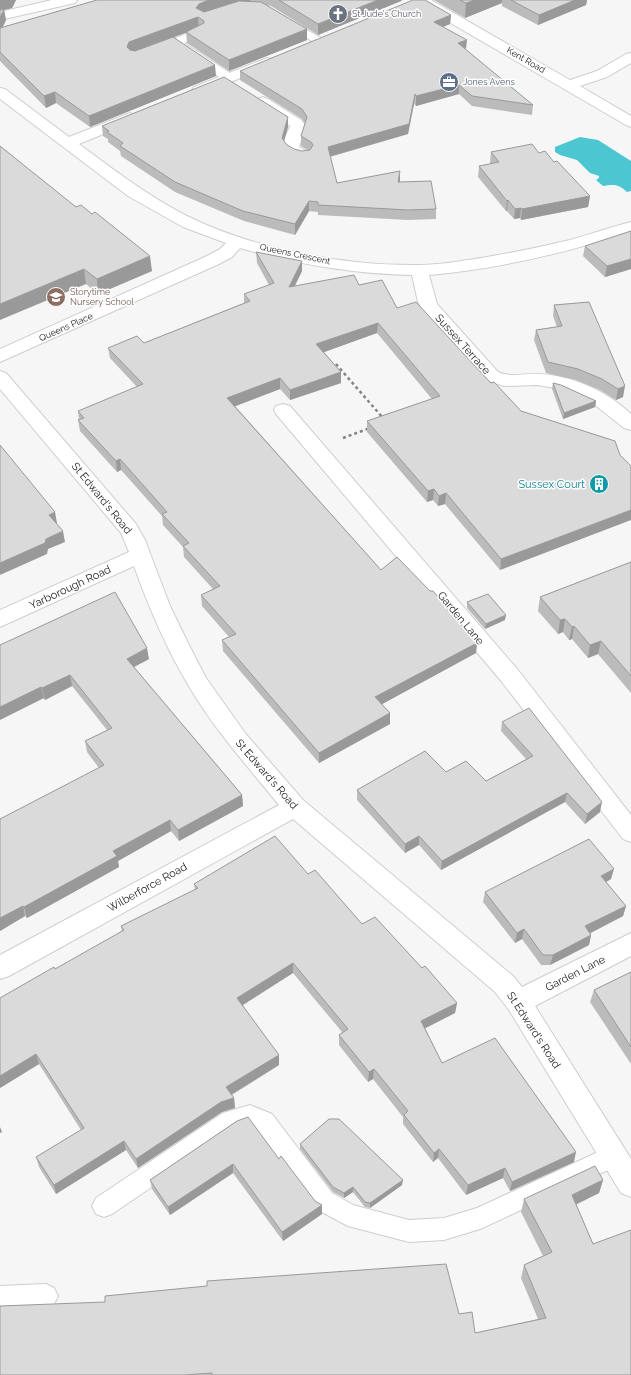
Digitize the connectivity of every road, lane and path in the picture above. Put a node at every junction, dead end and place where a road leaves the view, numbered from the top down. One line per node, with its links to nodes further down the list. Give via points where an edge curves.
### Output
1 (70, 0): 4 (street)
2 (421, 0): 3 (street); 14 (street, Kent Road)
3 (406, 6)
4 (0, 16)
5 (279, 17): 7 (lane)
6 (198, 33): 8 (lane)
7 (326, 39): 10 (street)
8 (175, 42): 9 (lane); 13 (lane)
9 (162, 47)
10 (305, 47)
11 (631, 56): 14 (street, via 602,74)
12 (278, 58): 13 (street)
13 (236, 85): 16 (street); 20 (street, via 296,123 298,126 290,143 291,148 293,152)
14 (570, 86): 18 (street, Kent Road)
15 (0, 92): 19 (street, Queens Crescent)
16 (184, 96)
17 (143, 113): 19 (street)
18 (631, 122)
19 (68, 143): 22 (street, Queens Crescent, via 150,203 180,219)
20 (304, 156)
21 (631, 227): 23 (street, Queens Crescent, via 593,239 512,258)
22 (237, 241): 23 (street, Queens Crescent, via 291,255 350,265); 24 (street, Queens Place, via 226,253 213,260)
23 (419, 270): 29 (street, Sussex Terrace, via 429,306 492,376 504,380 559,383 584,391 604,401)
24 (0, 356)
25 (336, 364): 28 (path)
26 (0, 377): 32 (street, St Edward's Road, via 123,521 135,540)
27 (283, 410): 31 (street, Garden Lane)
28 (386, 421)
29 (631, 424)
30 (372, 427): 31 (path)
31 (316, 448): 35 (street, Garden Lane, via 510,676)
32 (140, 555): 33 (street, Yarborough Road); 34 (street, St Edward's Road, via 159,606 198,683 237,739)
33 (0, 620)
34 (295, 807): 37 (street, Wilberforce Road); 38 (street, St Edward's Road, via 486,968 504,984)
35 (631, 832)
36 (631, 944): 38 (street, Garden Lane)
37 (0, 968)
38 (518, 1002): 39 (street, St Edward's Road)
39 (613, 1156): 40 (street, St Edward's Road); 41 (lane, via 480,1218 444,1229 409,1231 348,1215 324,1201 264,1121 250,1115 231,1120)
40 (631, 1184)
41 (104, 1206)
42 (46, 1296): 43 (lane)
43 (0, 1298)

